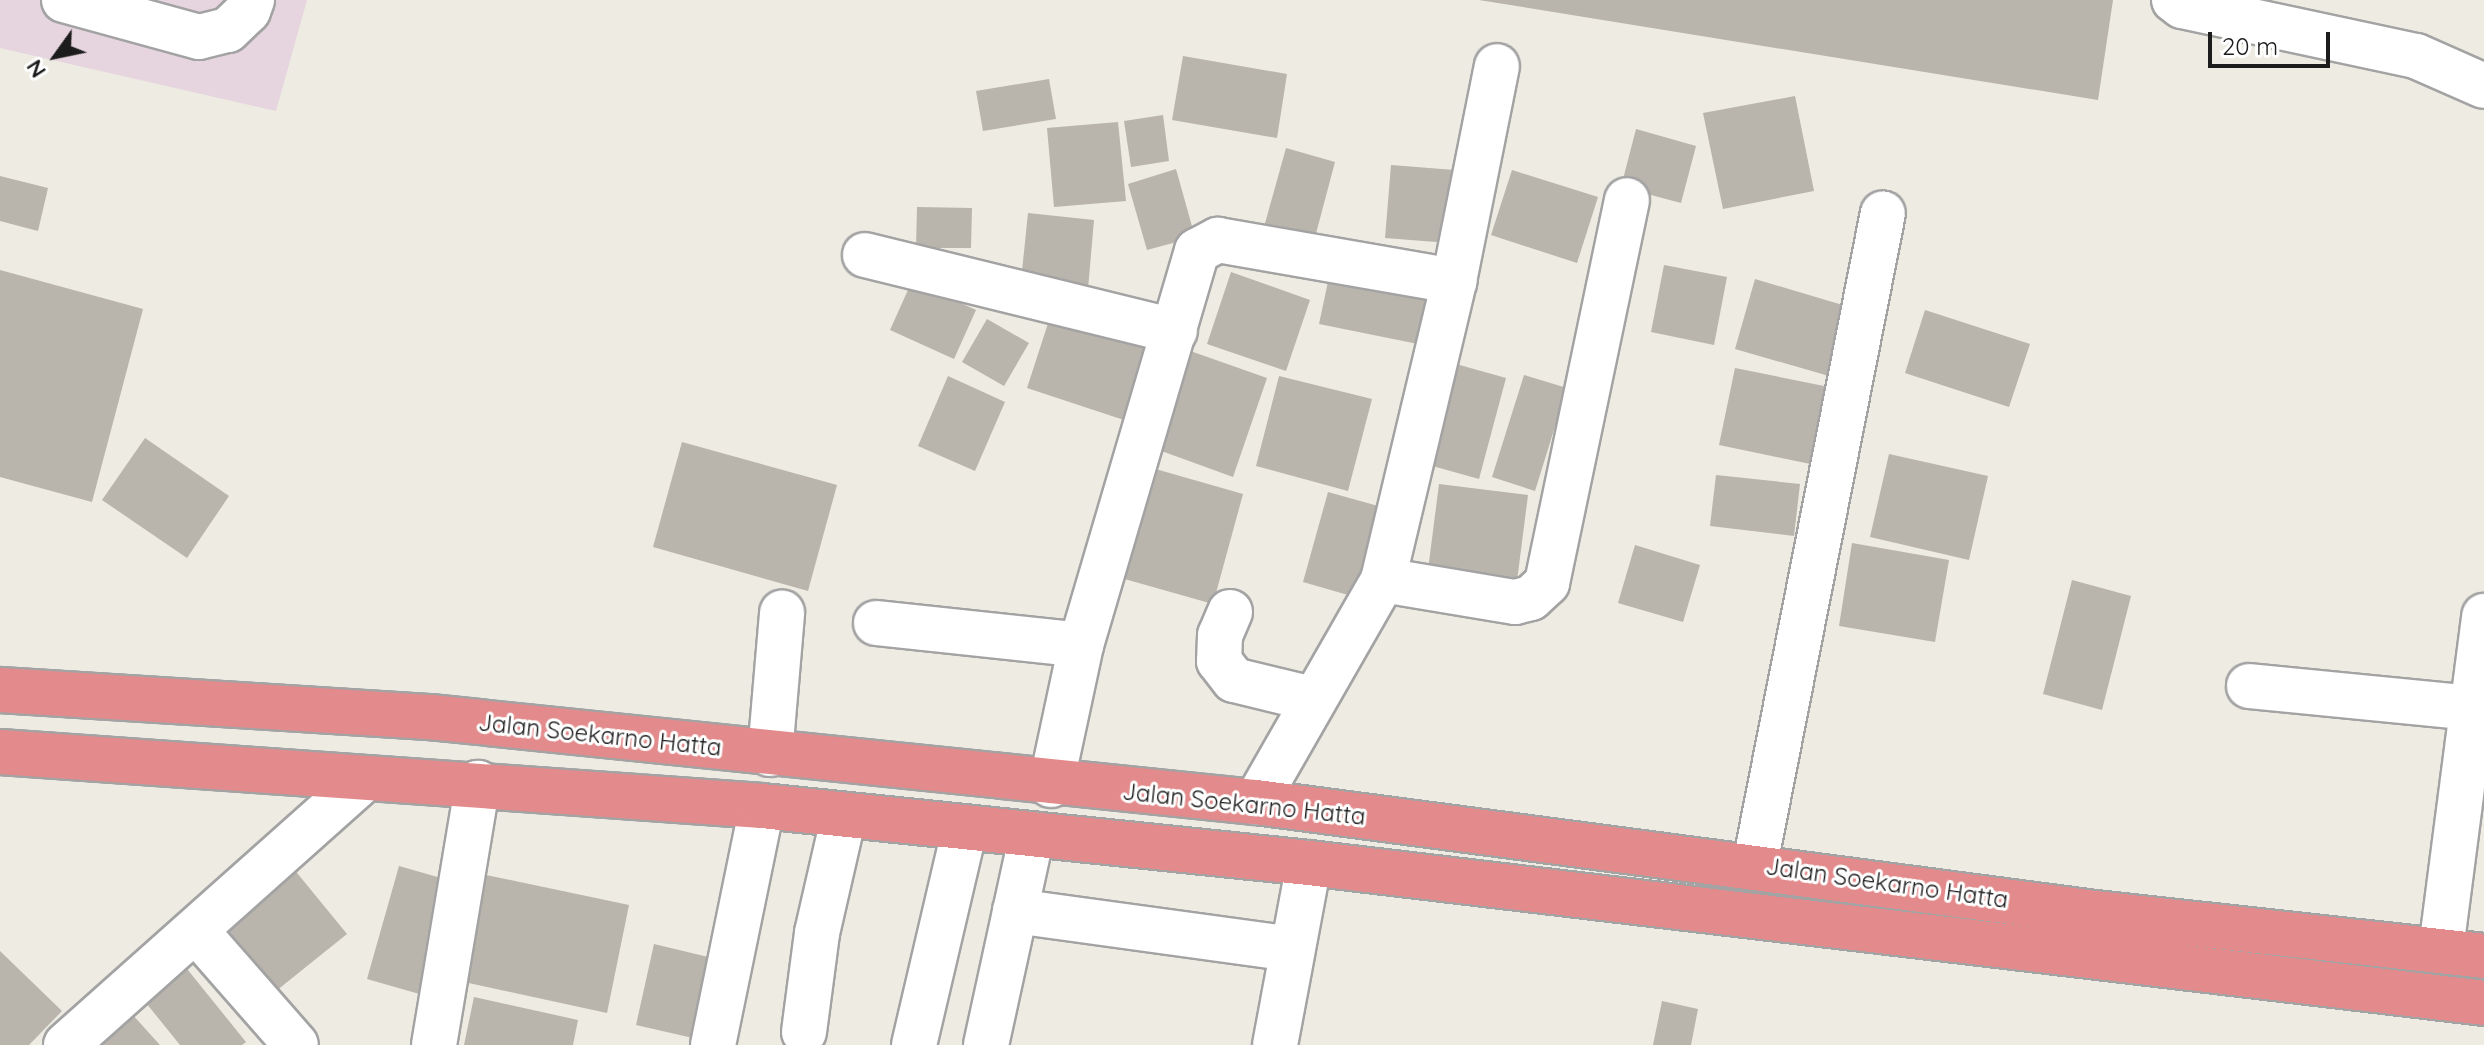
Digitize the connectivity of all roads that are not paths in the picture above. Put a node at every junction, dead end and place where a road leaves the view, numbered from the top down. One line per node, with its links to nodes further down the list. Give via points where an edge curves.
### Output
1 (64, 0): 2 (street, via 199,37 228,30)
2 (252, 0)
3 (2174, 0): 5 (street, via 2182,6 2416,56)
4 (1497, 66): 9 (street)
5 (2484, 86)
6 (1627, 200): 11 (street, via 1547,583 1531,598 1515,602)
7 (1883, 213): 32 (street)
8 (865, 255): 10 (street)
9 (1454, 281): 10 (street, via 1218,240 1197,251); 11 (street)
10 (1175, 331): 16 (street)
11 (1383, 580): 19 (street)
12 (1230, 612): 19 (street, via 1220,635 1219,661 1234,680)
13 (782, 613): 22 (street)
14 (2484, 616): 20 (street)
15 (876, 623): 16 (street)
16 (1081, 645): 25 (street)
17 (2249, 686): 20 (street)
18 (0, 690): 22 (highway, Jalan Soekarno Hatta, via 430,717)
19 (1312, 699): 26 (street)
20 (2472, 708): 36 (street)
21 (0, 752): 23 (highway, Jalan Soekarno Hatta)
22 (770, 754): 25 (highway, Jalan Soekarno Hatta)
23 (365, 779): 24 (highway, Jalan Soekarno Hatta); 34 (street)
24 (478, 783): 27 (highway, Jalan Soekarno Hatta); 42 (street)
25 (1051, 785): 26 (highway, Jalan Soekarno Hatta)
26 (1256, 802): 32 (highway, Jalan Soekarno Hatta)
27 (762, 806): 28 (highway, Jalan Soekarno Hatta); 43 (street)
28 (844, 815): 29 (highway, Jalan Soekarno Hatta); 39 (street, via 817,933)
29 (965, 828): 30 (highway, Jalan Soekarno Hatta); 44 (street)
30 (1032, 834): 31 (highway, Jalan Soekarno Hatta); 33 (street)
31 (1309, 863): 35 (street); 38 (highway, Jalan Soekarno Hatta)
32 (1755, 864): 36 (highway, Jalan Soekarno Hatta, via 2095,913)
33 (1015, 911): 35 (street); 45 (street)
34 (197, 932): 40 (street); 41 (street)
35 (1291, 949): 46 (street)
36 (2441, 949): 37 (highway, Jalan Soekarno Hatta)
37 (2484, 956)
38 (2484, 1003)
39 (804, 1032)
40 (66, 1045)
41 (296, 1045)
42 (434, 1045)
43 (713, 1045)
44 (914, 1045)
45 (986, 1045)
46 (1275, 1045)

